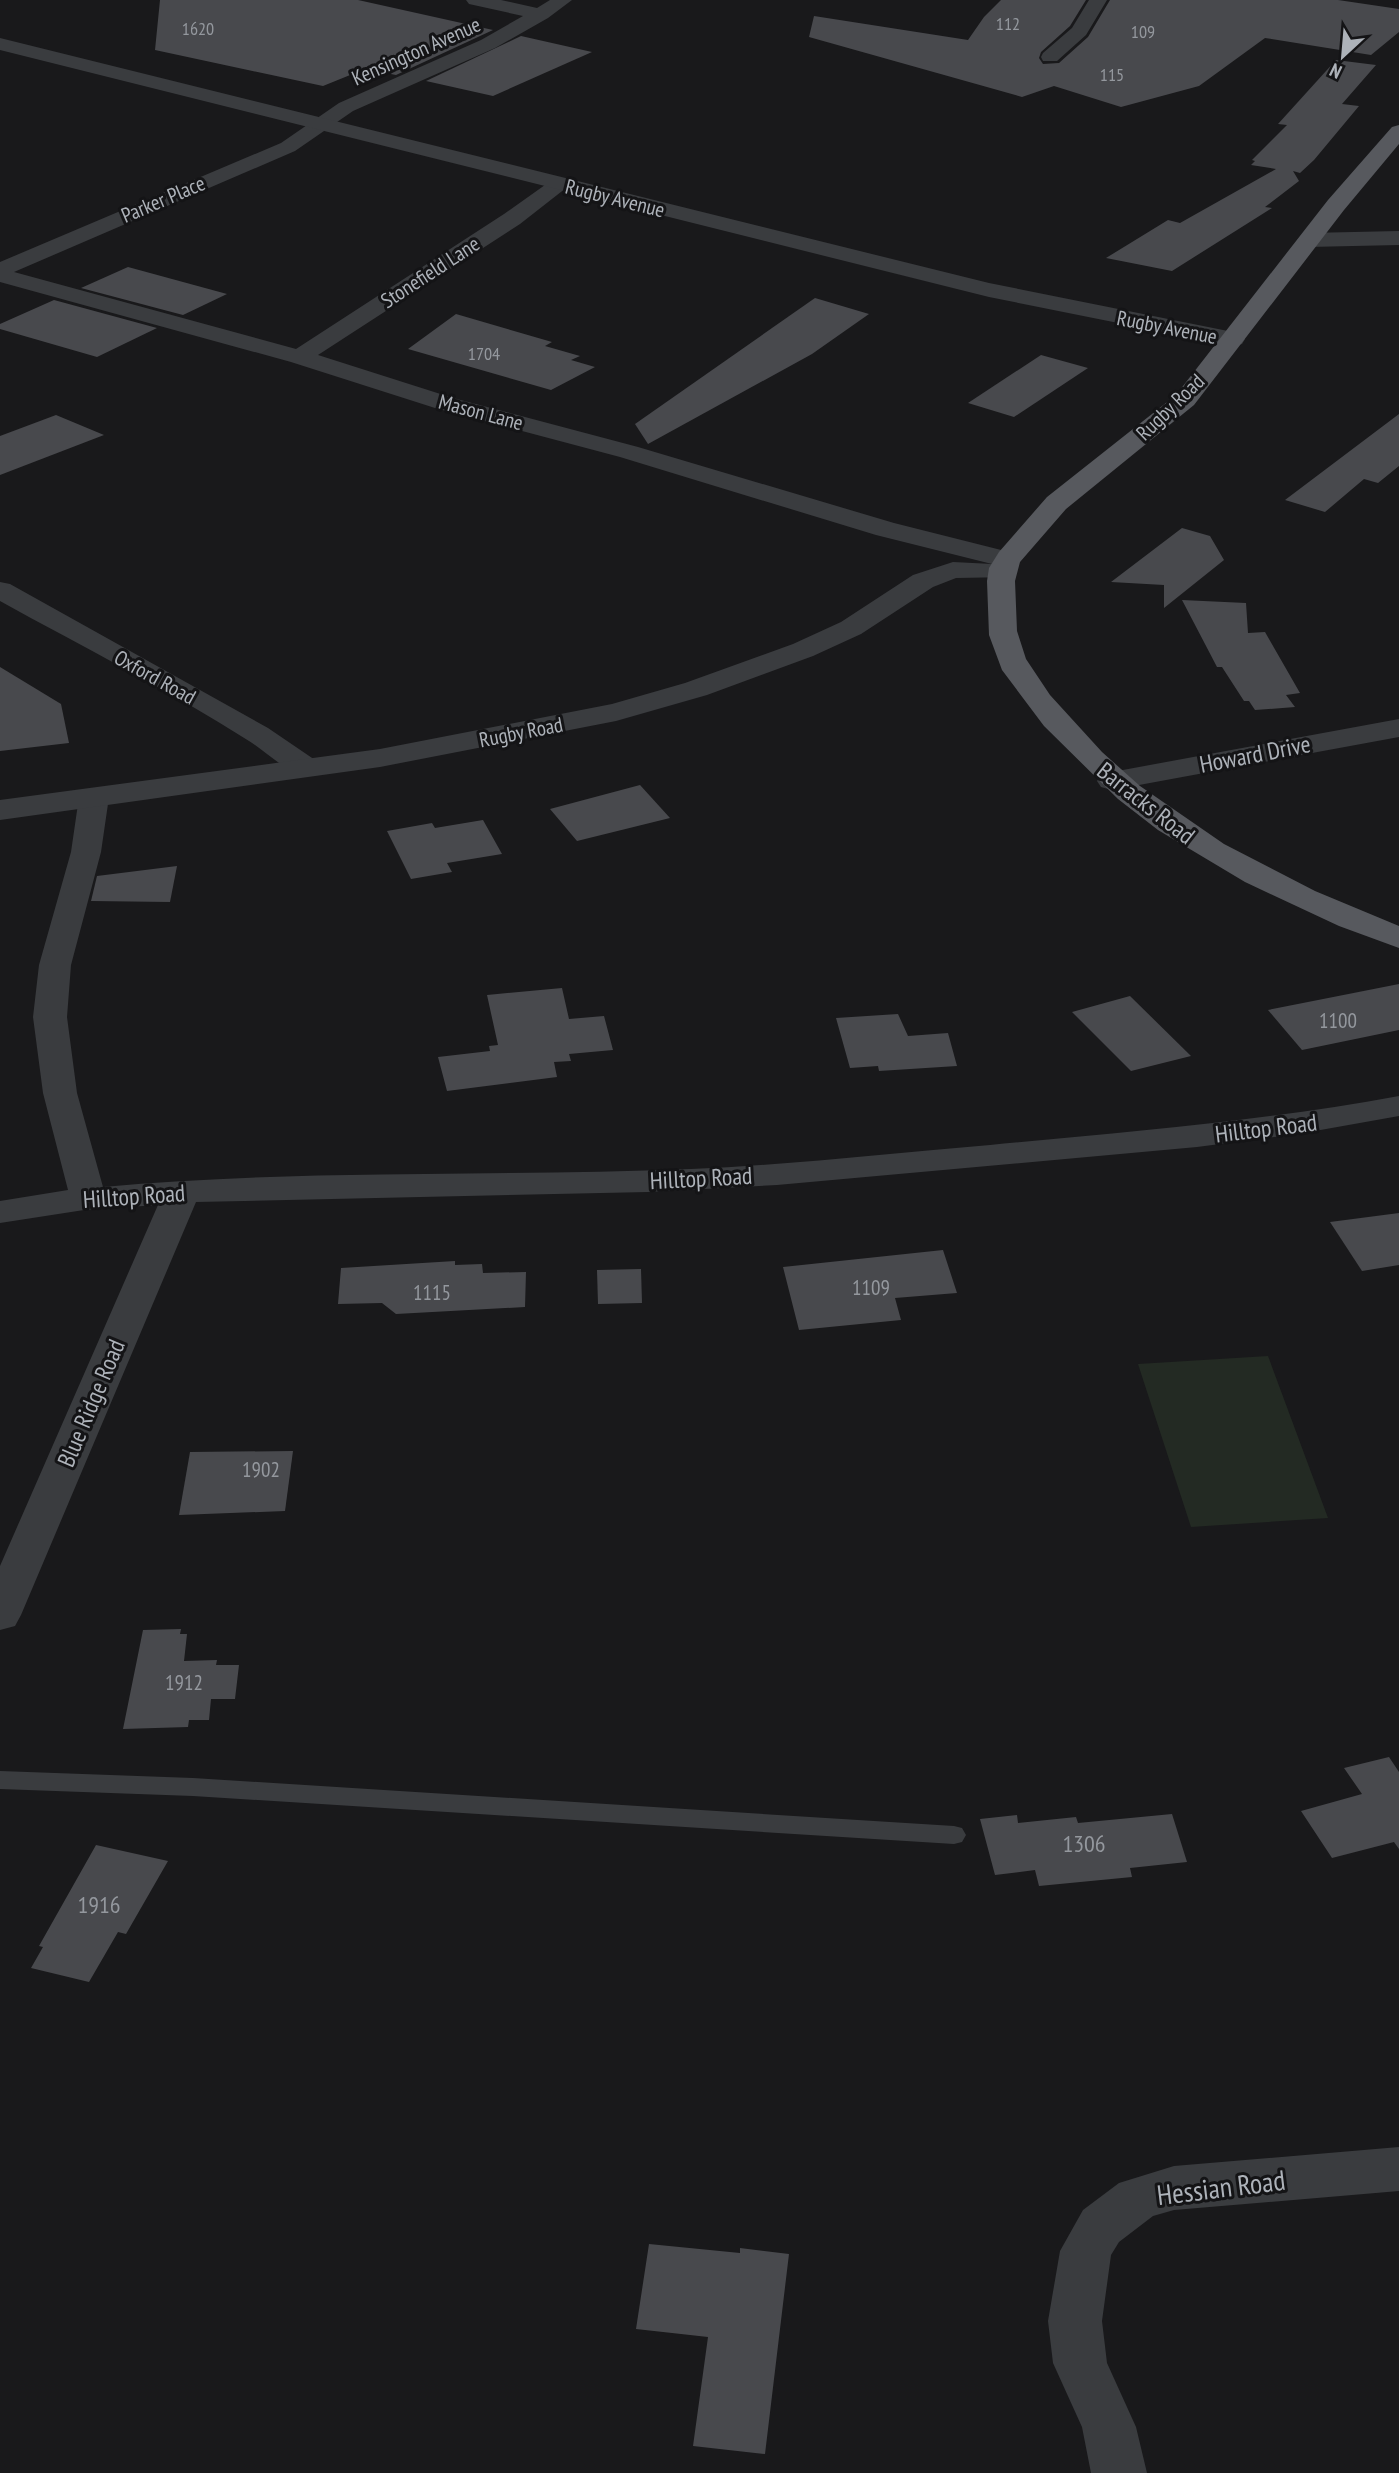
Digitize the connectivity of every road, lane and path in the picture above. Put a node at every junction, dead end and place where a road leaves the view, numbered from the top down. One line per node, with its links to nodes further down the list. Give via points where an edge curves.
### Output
1 (475, 0): 4 (street)
2 (563, 0): 4 (street, Kensington Avenue)
3 (1098, 0): 6 (street, via 1079,31)
4 (542, 14): 7 (street, Kensington Avenue, via 488,44 346,107)
5 (0, 44): 7 (street, Rugby Avenue)
6 (1051, 57)
7 (324, 123): 9 (street, Rugby Avenue); 12 (street, Parker Place, via 288,146)
8 (1399, 131): 11 (main road, Rugby Road)
9 (559, 184): 13 (street, Rugby Avenue, via 989,290); 14 (street, Stonefield Lane)
10 (1399, 238): 11 (street)
11 (1308, 240): 13 (main road, Rugby Road)
12 (0, 272): 14 (street, Mason Lane)
13 (1233, 340): 15 (main road, Rugby Road, via 1166,418 1041,515)
14 (299, 357): 15 (street, Mason Lane, via 444,403 963,548)
15 (1005, 565): 18 (street, Rugby Road, via 953,570 923,581 851,628 803,650 632,708 564,725); 19 (main road, Barracks Road, via 1003,635 1016,667 1041,704)
16 (0, 590): 18 (street, Oxford Road, via 258,734)
17 (1399, 728): 19 (street, Howard Drive)
18 (308, 768): 20 (street, Rugby Road)
19 (1112, 781): 22 (main road, Barracks Road, via 1188,838 1246,872)
20 (94, 797): 21 (street, Rugby Road); 25 (street, via 86,852 55,965 50,1017 60,1093)
21 (0, 810)
22 (1399, 938)
23 (1399, 1106): 24 (street, Hilltop Road, via 1236,1133 776,1174)
24 (181, 1192): 25 (street, Hilltop Road); 27 (street, Blue Ridge Road)
25 (89, 1199): 26 (street, Hilltop Road)
26 (0, 1212)
27 (0, 1615)
28 (0, 1780): 29 (lane, via 193,1787)
29 (954, 1835)
30 (1399, 2169): 31 (street, Hessian Road, via 1174,2188 1137,2199 1101,2226 1086,2251 1075,2321 1080,2363 1109,2427)
31 (1119, 2473)

